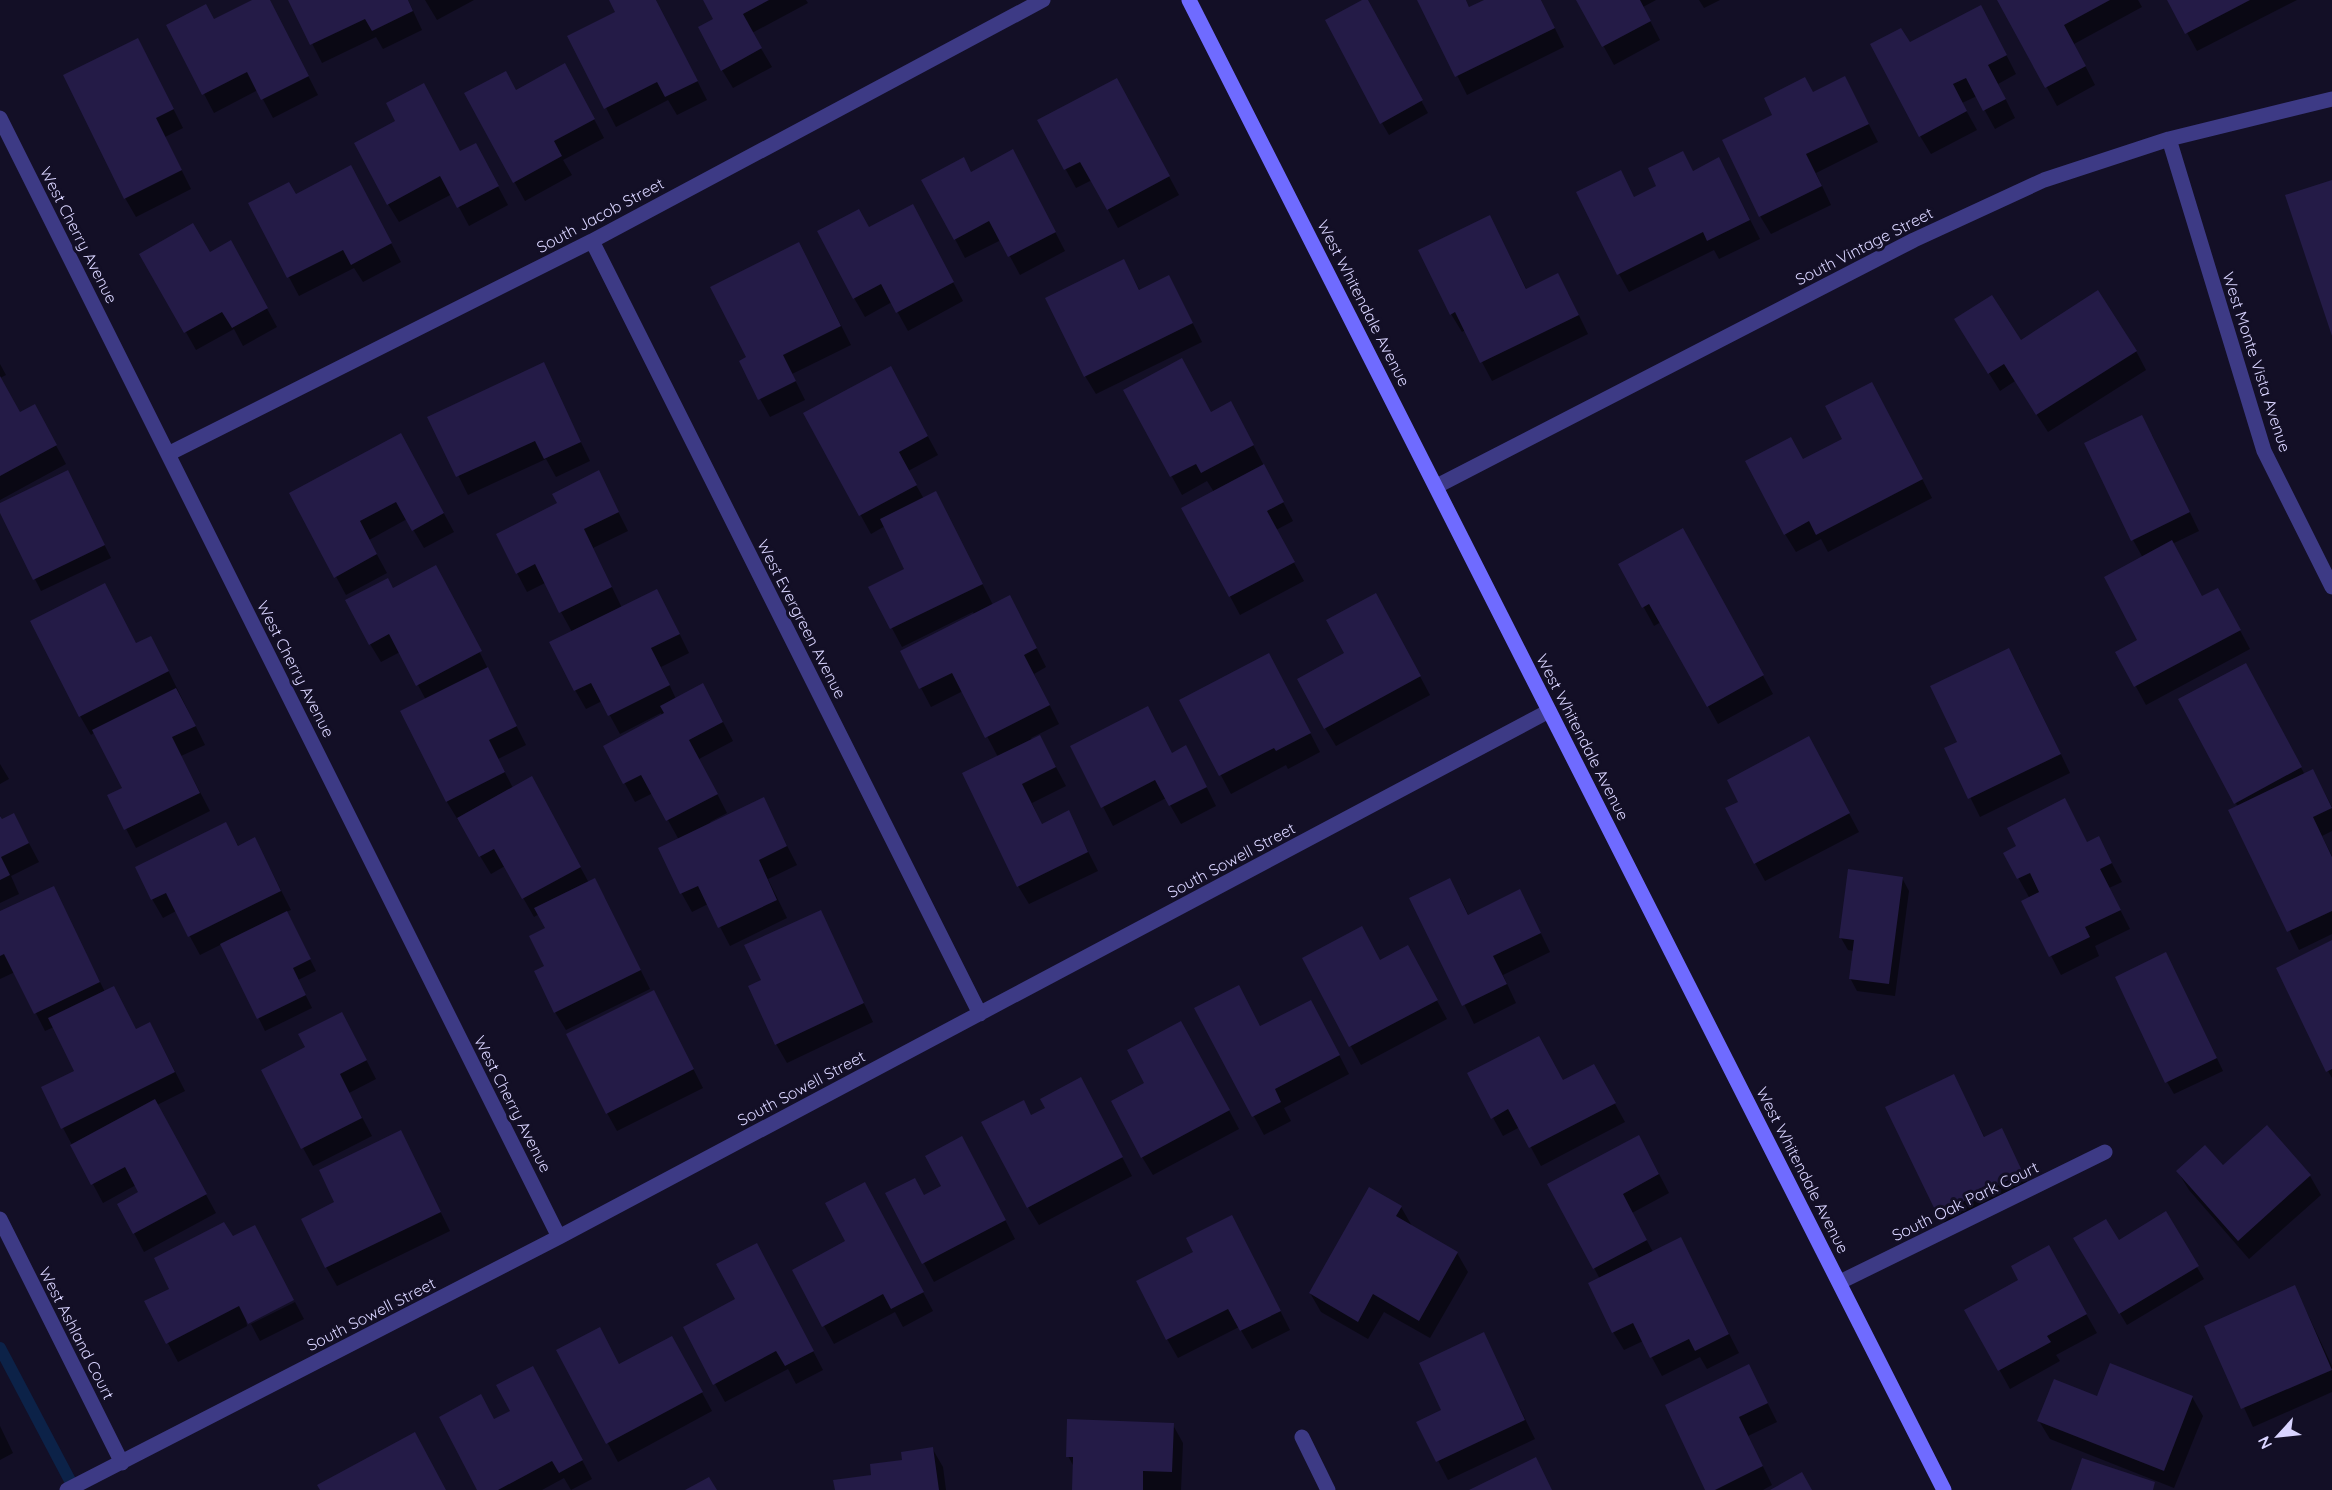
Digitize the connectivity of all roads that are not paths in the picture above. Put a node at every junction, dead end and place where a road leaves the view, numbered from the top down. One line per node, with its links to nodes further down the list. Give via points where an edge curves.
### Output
1 (1043, 0): 6 (street, South Jacob Street)
2 (1189, 0): 8 (street, West Whitendale Avenue)
3 (2332, 99): 5 (street, South Vintage Street)
4 (0, 118): 7 (street, West Cherry Avenue)
5 (2169, 140): 8 (street, South Vintage Street, via 2044,180 1914,240); 9 (street, West Monte Vista Avenue, via 2264,451)
6 (592, 241): 7 (street, South Jacob Street); 11 (street, West Evergreen Avenue)
7 (168, 454): 14 (street, West Cherry Avenue)
8 (1437, 486): 10 (street, West Whitendale Avenue)
9 (2332, 587)
10 (1549, 711): 11 (street, South Sowell Street); 15 (street, West Whitendale Avenue)
11 (980, 1014): 14 (street, South Sowell Street)
12 (2105, 1152): 15 (street, South Oak Park Court)
13 (0, 1219): 17 (street, West Ashland Court)
14 (559, 1237): 17 (street, South Sowell Street)
15 (1840, 1282): 20 (street, West Whitendale Avenue)
16 (1302, 1437): 19 (street)
17 (122, 1463): 18 (street, South Sowell Street)
18 (67, 1490)
19 (1328, 1490)
20 (1944, 1490)

